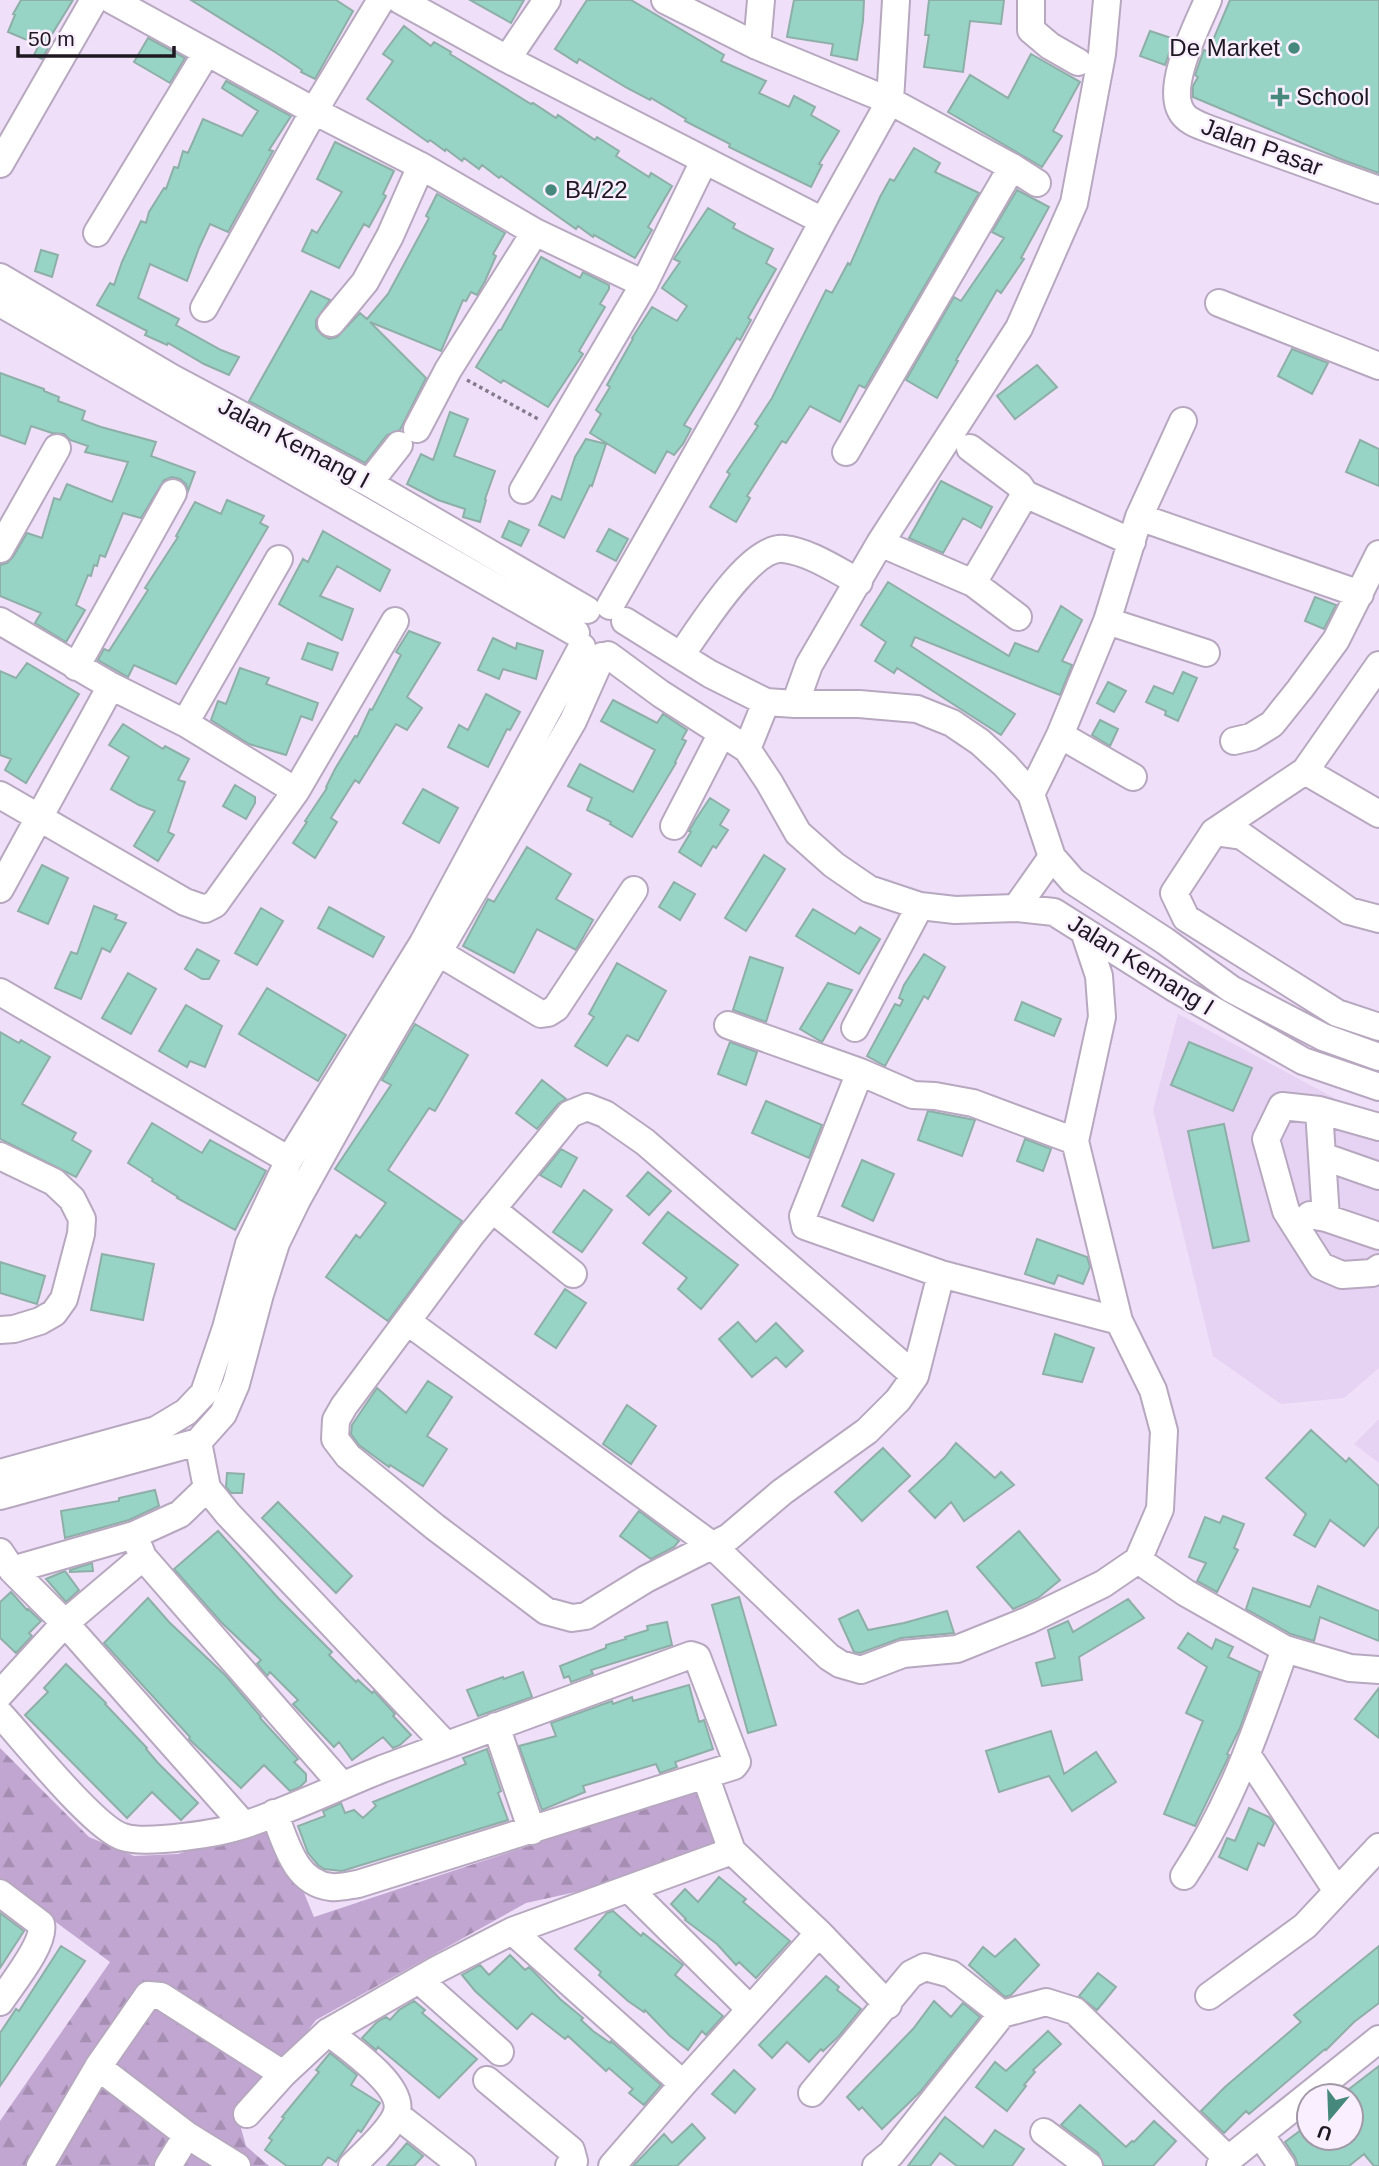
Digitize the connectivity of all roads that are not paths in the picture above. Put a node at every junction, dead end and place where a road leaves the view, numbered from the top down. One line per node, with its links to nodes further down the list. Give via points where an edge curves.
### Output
1 (94, 0): 19 (street)
2 (112, 0): 13 (street)
3 (381, 0): 17 (street)
4 (400, 0): 14 (street)
5 (547, 0): 14 (street)
6 (665, 0): 12 (street)
7 (761, 0): 12 (street)
8 (896, 0): 16 (street)
9 (1031, 0): 15 (street, via 1031,30)
10 (1107, 0): 44 (street, via 1102,54 1074,203 1019,328)
11 (1208, 0): 23 (street, Jalan Pasar, via 1178,80 1175,94 1182,114 1209,129)
12 (757, 47): 16 (street)
13 (207, 52): 17 (street); 26 (street)
14 (507, 59): 18 (street)
15 (1078, 62)
16 (890, 101): 21 (street); 24 (street)
17 (314, 111): 20 (street); 32 (street)
18 (704, 161): 24 (street); 28 (street)
19 (0, 164)
20 (421, 166): 25 (street); 31 (street, via 365,282)
21 (1012, 167): 22 (street); 37 (street)
22 (1037, 183)
23 (1379, 190)
24 (823, 221): 55 (street)
25 (535, 232): 28 (street); 38 (street, via 408,437)
26 (97, 233)
27 (0, 277): 38 (street, Jalan Kemang I)
28 (643, 284): 39 (street)
29 (0, 303): 55 (street, Jalan Kemang I)
30 (1219, 303): 33 (street)
31 (344, 307)
32 (204, 308)
33 (1379, 366)
34 (1183, 421): 42 (street)
35 (57, 448): 45 (street)
36 (970, 448): 41 (street)
37 (846, 452)
38 (369, 483): 55 (street, Jalan Kemang I)
39 (523, 490)
40 (173, 493): 59 (street)
41 (1025, 494): 43 (street); 49 (street)
42 (1139, 517): 43 (street); 50 (street)
43 (1132, 542): 54 (street)
44 (880, 543): 48 (street); 49 (street)
45 (0, 549)
46 (1379, 554): 50 (street)
47 (279, 559): 64 (street)
48 (859, 582): 57 (street, via 804,554 783,548 767,551 738,577); 63 (street, via 809,665)
49 (973, 583): 51 (street)
50 (1360, 594): 67 (street, via 1336,640 1272,724)
51 (1018, 617)
52 (0, 621): 59 (street)
53 (395, 621): 71 (street)
54 (1107, 621): 56 (street); 66 (street)
55 (598, 633): 57 (street, Jalan Kemang I); 65 (street, Jalan Kemang I, via 661,694); 85 (street)
56 (1206, 653)
57 (681, 655): 62 (street, Jalan Kemang I)
58 (1379, 664): 61 (street)
59 (76, 667): 60 (street)
60 (111, 686): 64 (street); 75 (street)
61 (1371, 690): 69 (street)
62 (766, 702): 63 (street, Jalan Kemang I); 68 (street)
63 (795, 704): 72 (street, Jalan Kemang I, via 917,709 952,723 981,742)
64 (185, 723): 71 (street)
65 (722, 733): 68 (street, Jalan Kemang I); 76 (street)
66 (1060, 735): 70 (street); 72 (street)
67 (1234, 741)
68 (747, 750): 81 (street, Jalan Kemang I, via 798,833 869,889)
69 (1305, 771): 74 (street); 77 (street)
70 (1133, 777)
71 (296, 791): 75 (street, via 215,904 205,909 185,902)
72 (1031, 794): 78 (street, Jalan Kemang I)
73 (0, 795): 75 (street)
74 (1379, 814)
75 (40, 818): 79 (street)
76 (674, 827)
77 (1214, 832): 83 (street, via 1242,836 1349,911); 90 (street, via 1174,892 1186,918 1337,1013)
78 (1052, 857): 82 (street); 86 (street, Jalan Kemang I, via 1073,881)
79 (0, 889)
80 (634, 890): 85 (street, via 556,1008 548,1013 541,1014)
81 (920, 906): 82 (street, Jalan Kemang I); 91 (street)
82 (1016, 908): 84 (street, Jalan Kemang I, via 1054,912)
83 (1379, 919)
84 (1093, 937): 87 (street, Jalan Kemang I); 97 (street, via 1102,1017)
85 (431, 948): 100 (street); 113 (street, via 276,1242 236,1384 223,1414)
86 (1192, 961): 87 (street); 92 (street, Jalan Kemang I, via 1231,989 1323,1037)
87 (1176, 989): 94 (street, Jalan Kemang I, via 1303,1061)
88 (0, 992): 100 (street)
89 (728, 1025): 93 (street)
90 (1379, 1027)
91 (855, 1028)
92 (1379, 1058): 94 (street)
93 (860, 1072): 97 (street, via 913,1095 972,1103); 108 (street, via 803,1222)
94 (1376, 1086): 96 (street)
95 (1319, 1110): 96 (street); 99 (street); 103 (street, via 1282,1106 1266,1139)
96 (1373, 1125)
97 (1075, 1141): 109 (street)
98 (0, 1156): 111 (street, via 54,1182 72,1199 82,1219 64,1299 54,1313 15,1329)
99 (1322, 1156): 101 (street); 104 (street)
100 (289, 1160): 114 (street, via 249,1244 204,1393 186,1412 156,1430)
101 (1379, 1176)
102 (492, 1209): 107 (street); 110 (street); 112 (street, via 570,1114 587,1107 596,1109 645,1142)
103 (1286, 1211): 104 (street); 106 (street, via 1321,1266 1342,1275 1372,1273)
104 (1326, 1218): 105 (street)
105 (1379, 1236)
106 (1379, 1268)
107 (573, 1274)
108 (941, 1274): 109 (street); 112 (street)
109 (1119, 1321): 120 (street, via 1153,1390 1164,1431 1160,1509)
110 (408, 1322): 118 (street); 118 (street, via 344,1406 336,1420 335,1439 348,1456 535,1603 561,1616 586,1616)
111 (0, 1330)
112 (915, 1376): 118 (street, via 867,1431)
113 (198, 1442): 115 (street); 116 (street)
114 (0, 1473)
115 (207, 1488): 117 (street); 127 (street)
116 (0, 1496)
117 (138, 1546): 119 (street); 121 (street); 129 (street)
118 (713, 1546): 120 (street, via 829,1657 861,1670 903,1654 957,1648 994,1635)
119 (6, 1561): 121 (street)
120 (1147, 1567): 122 (street)
121 (65, 1623): 124 (street); 132 (street)
122 (1285, 1649): 123 (street, via 1350,1668); 128 (street)
123 (1379, 1670)
124 (0, 1694)
125 (0, 1714): 132 (street, via 99,1822 124,1838 156,1839)
126 (496, 1726): 127 (street); 130 (street, via 695,1656 737,1762); 133 (street)
127 (446, 1745): 129 (street)
128 (1248, 1756): 136 (street, via 1210,1838); 138 (street)
129 (342, 1785): 131 (street)
130 (709, 1785): 133 (street); 134 (street)
131 (274, 1813): 132 (street); 133 (street, via 299,1871 332,1887 358,1884)
132 (244, 1825)
133 (532, 1831)
134 (729, 1842): 137 (street); 141 (street)
135 (1379, 1847): 138 (street)
136 (1184, 1876)
137 (629, 1889): 140 (street); 146 (street)
138 (1337, 1891): 143 (street, via 1306,1926)
139 (0, 1893): 144 (street, via 43,1930)
140 (512, 1931): 142 (street); 154 (street)
141 (819, 1934): 145 (street); 146 (street)
142 (419, 1980): 148 (street); 150 (street)
143 (1209, 1996)
144 (0, 2002)
145 (888, 2005): 147 (street, via 911,1974 925,1967 951,1974); 155 (street)
146 (750, 2009): 154 (street)
147 (1002, 2014): 161 (street, via 1046,2002 1075,2011); 169 (street, via 891,2154)
148 (328, 2032): 152 (street); 157 (street, via 386,2083 398,2105)
149 (1379, 2039): 159 (street)
150 (500, 2052)
151 (98, 2067): 152 (street, via 144,2000 154,1994); 160 (street); 163 (street)
152 (283, 2074): 156 (street)
153 (487, 2080): 168 (street, via 571,2150 574,2161)
154 (682, 2084): 162 (street)
155 (812, 2093)
156 (247, 2114)
157 (397, 2115): 166 (street); 167 (street)
158 (1044, 2132): 170 (street)
159 (1259, 2134): 161 (street); 171 (street)
160 (187, 2135): 164 (street); 165 (street)
161 (1224, 2163)
162 (615, 2165)
163 (40, 2166)
164 (168, 2166)
165 (237, 2166)
166 (352, 2166)
167 (462, 2166)
168 (569, 2166)
169 (876, 2166)
170 (1089, 2166)
171 (1282, 2166)

